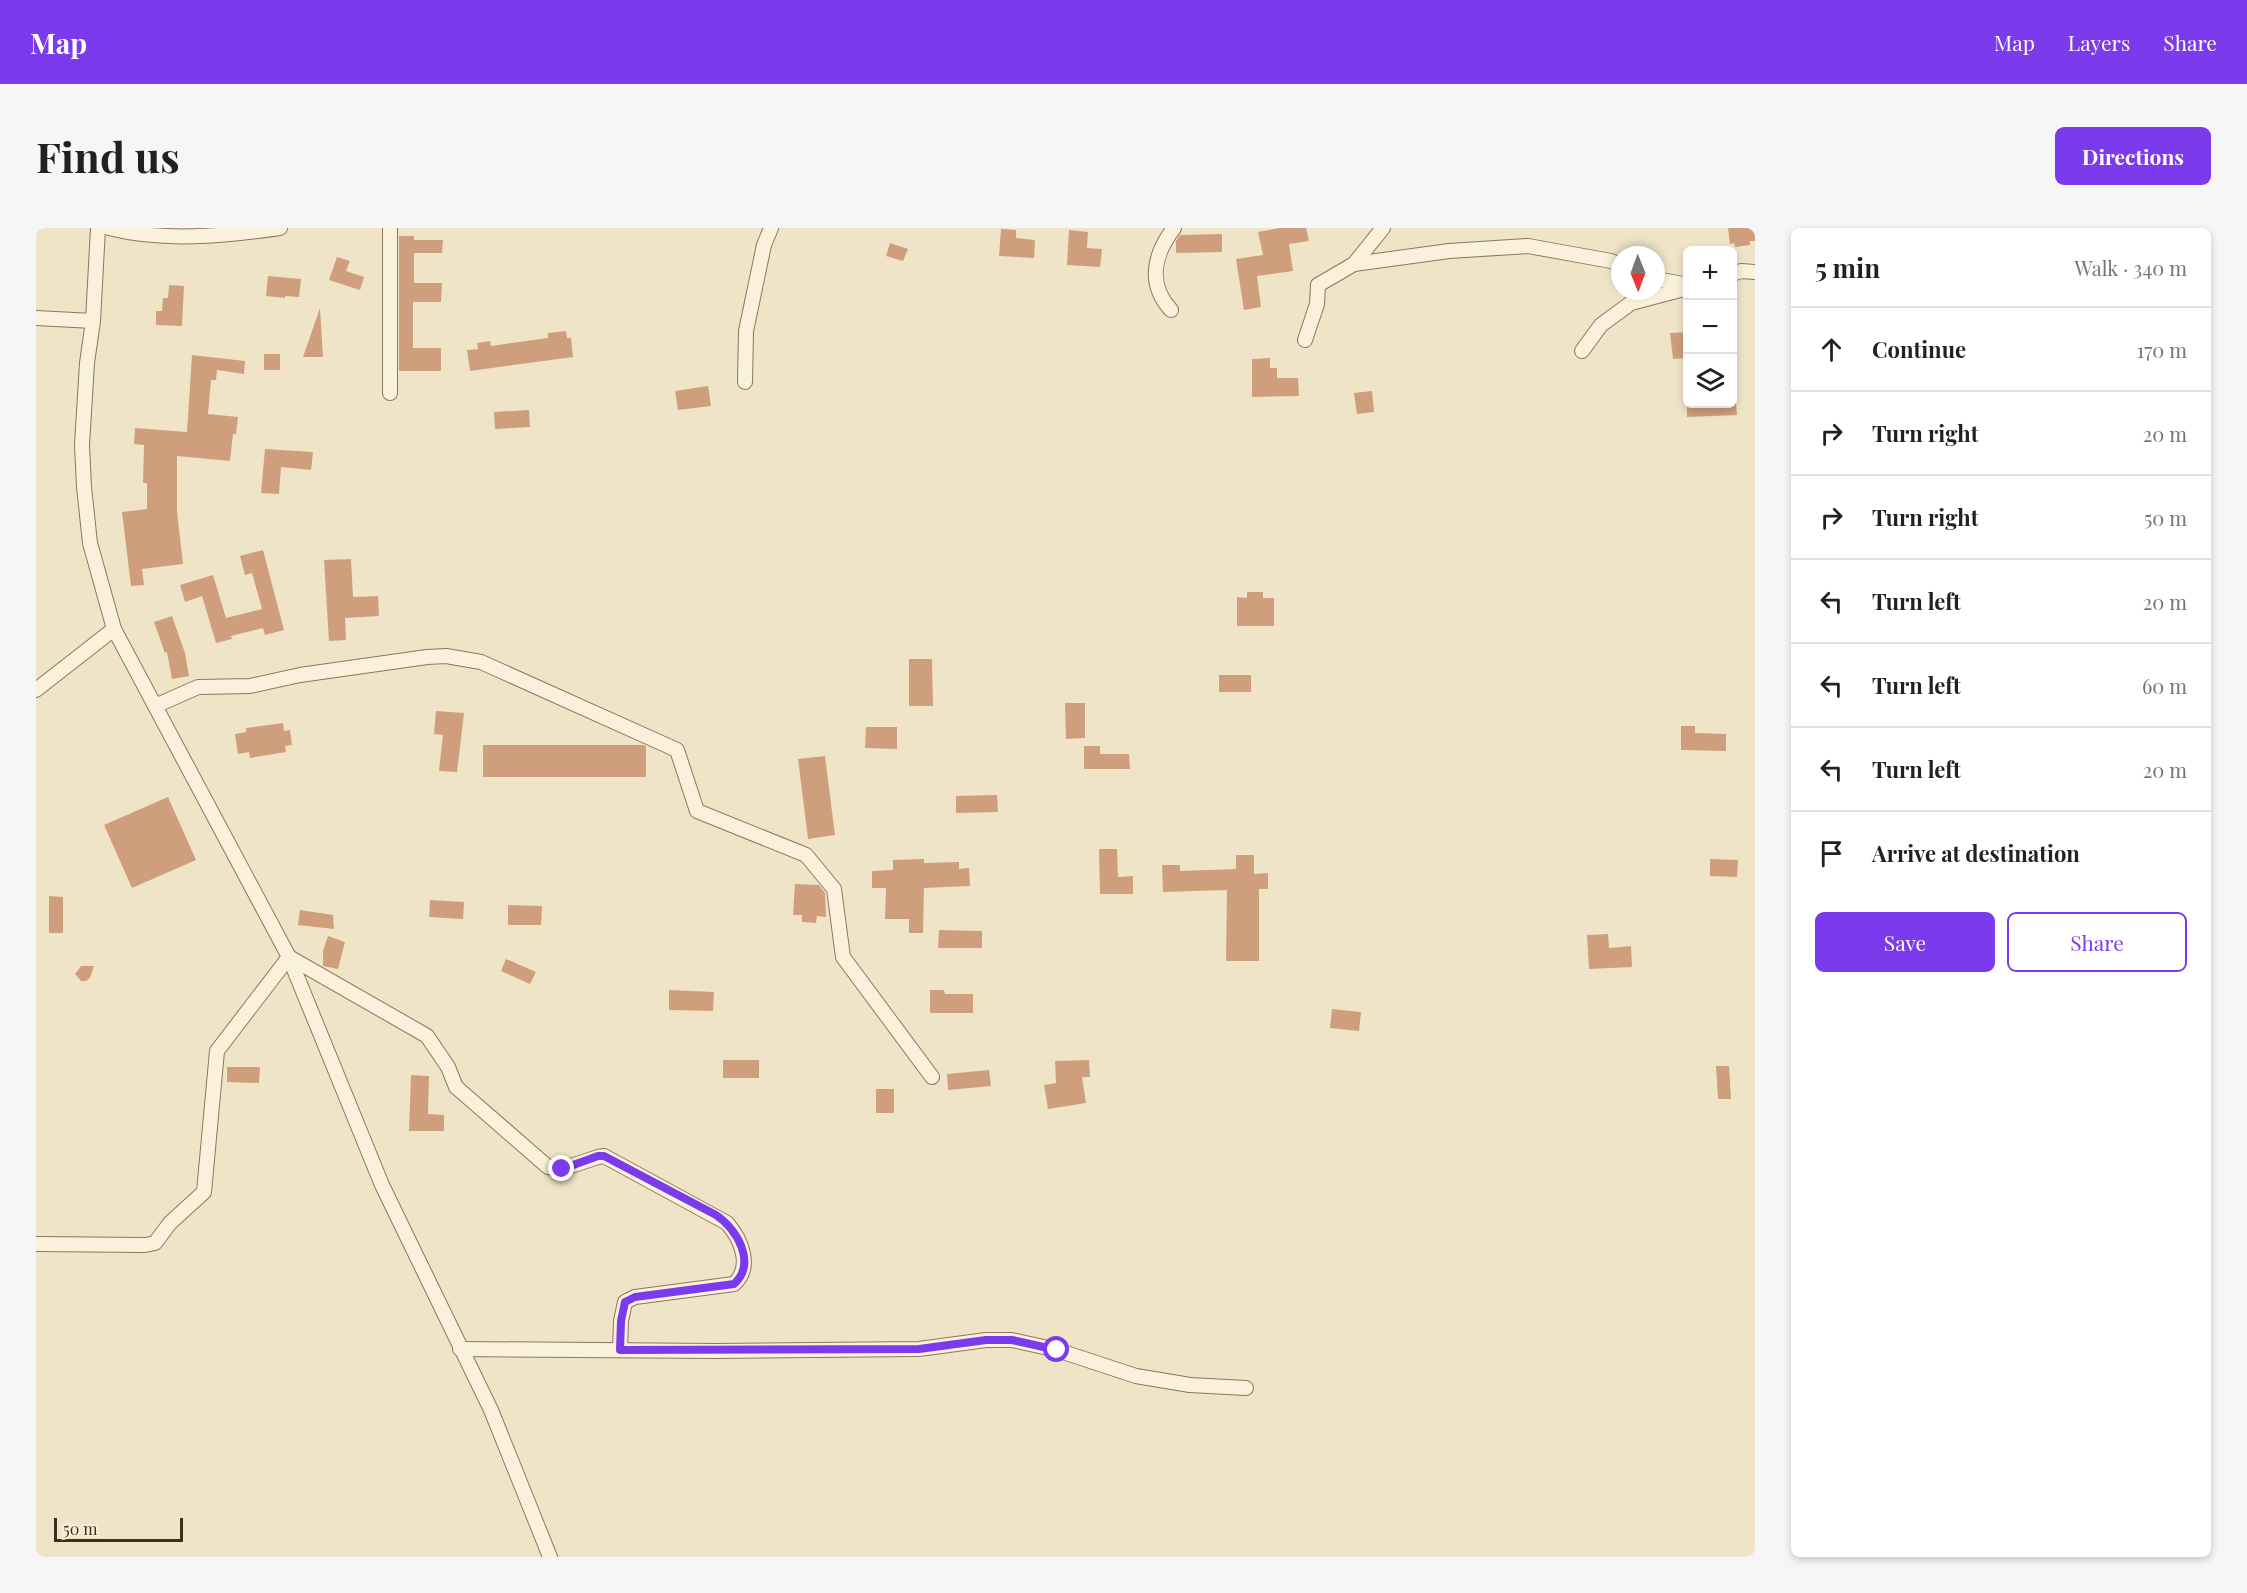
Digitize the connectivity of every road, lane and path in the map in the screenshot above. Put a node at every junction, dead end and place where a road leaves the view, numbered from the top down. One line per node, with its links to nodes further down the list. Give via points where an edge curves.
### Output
1 (98, 228): 17 (street)
2 (108, 228): 3 (street, via 137,235 223,236)
3 (280, 228)
4 (390, 228): 21 (street)
5 (771, 228): 20 (street, via 746,331)
6 (1174, 228): 15 (street, via 1164,241 1155,268 1163,302)
7 (1383, 228): 9 (street)
8 (1611, 261): 9 (street, via 1528,246 1449,251)
9 (1354, 264): 18 (street, via 1318,285 1317,304)
10 (1755, 272): 11 (street)
11 (1737, 273)
12 (1665, 281): 13 (street)
13 (1683, 285)
14 (1683, 287): 19 (street, via 1631,303 1601,325)
15 (1171, 310)
16 (36, 318): 17 (street)
17 (93, 321): 22 (street, via 82,445 84,487 90,543)
18 (1305, 340)
19 (1582, 351)
20 (745, 382)
21 (390, 393)
22 (114, 629): 23 (street); 24 (street)
23 (36, 690)
24 (155, 706): 25 (street); 26 (street, via 198,687 250,686 300,675 446,656 481,662 676,750 697,811 806,855 834,889 843,957)
25 (289, 957): 27 (street, via 217,1051 204,1192 170,1222 155,1243); 28 (street, via 382,1185); 29 (street, via 427,1036 456,1087 548,1167 562,1169 604,1156 727,1222 737,1234 743,1255 745,1269 741,1278 734,1284 635,1297 625,1302)
26 (932, 1077)
27 (36, 1244)
28 (460, 1349): 29 (street); 31 (street, via 491,1410)
29 (620, 1350): 30 (street, via 919,1349 1012,1340 1136,1376 1190,1385)
30 (1246, 1388)
31 (550, 1557)

